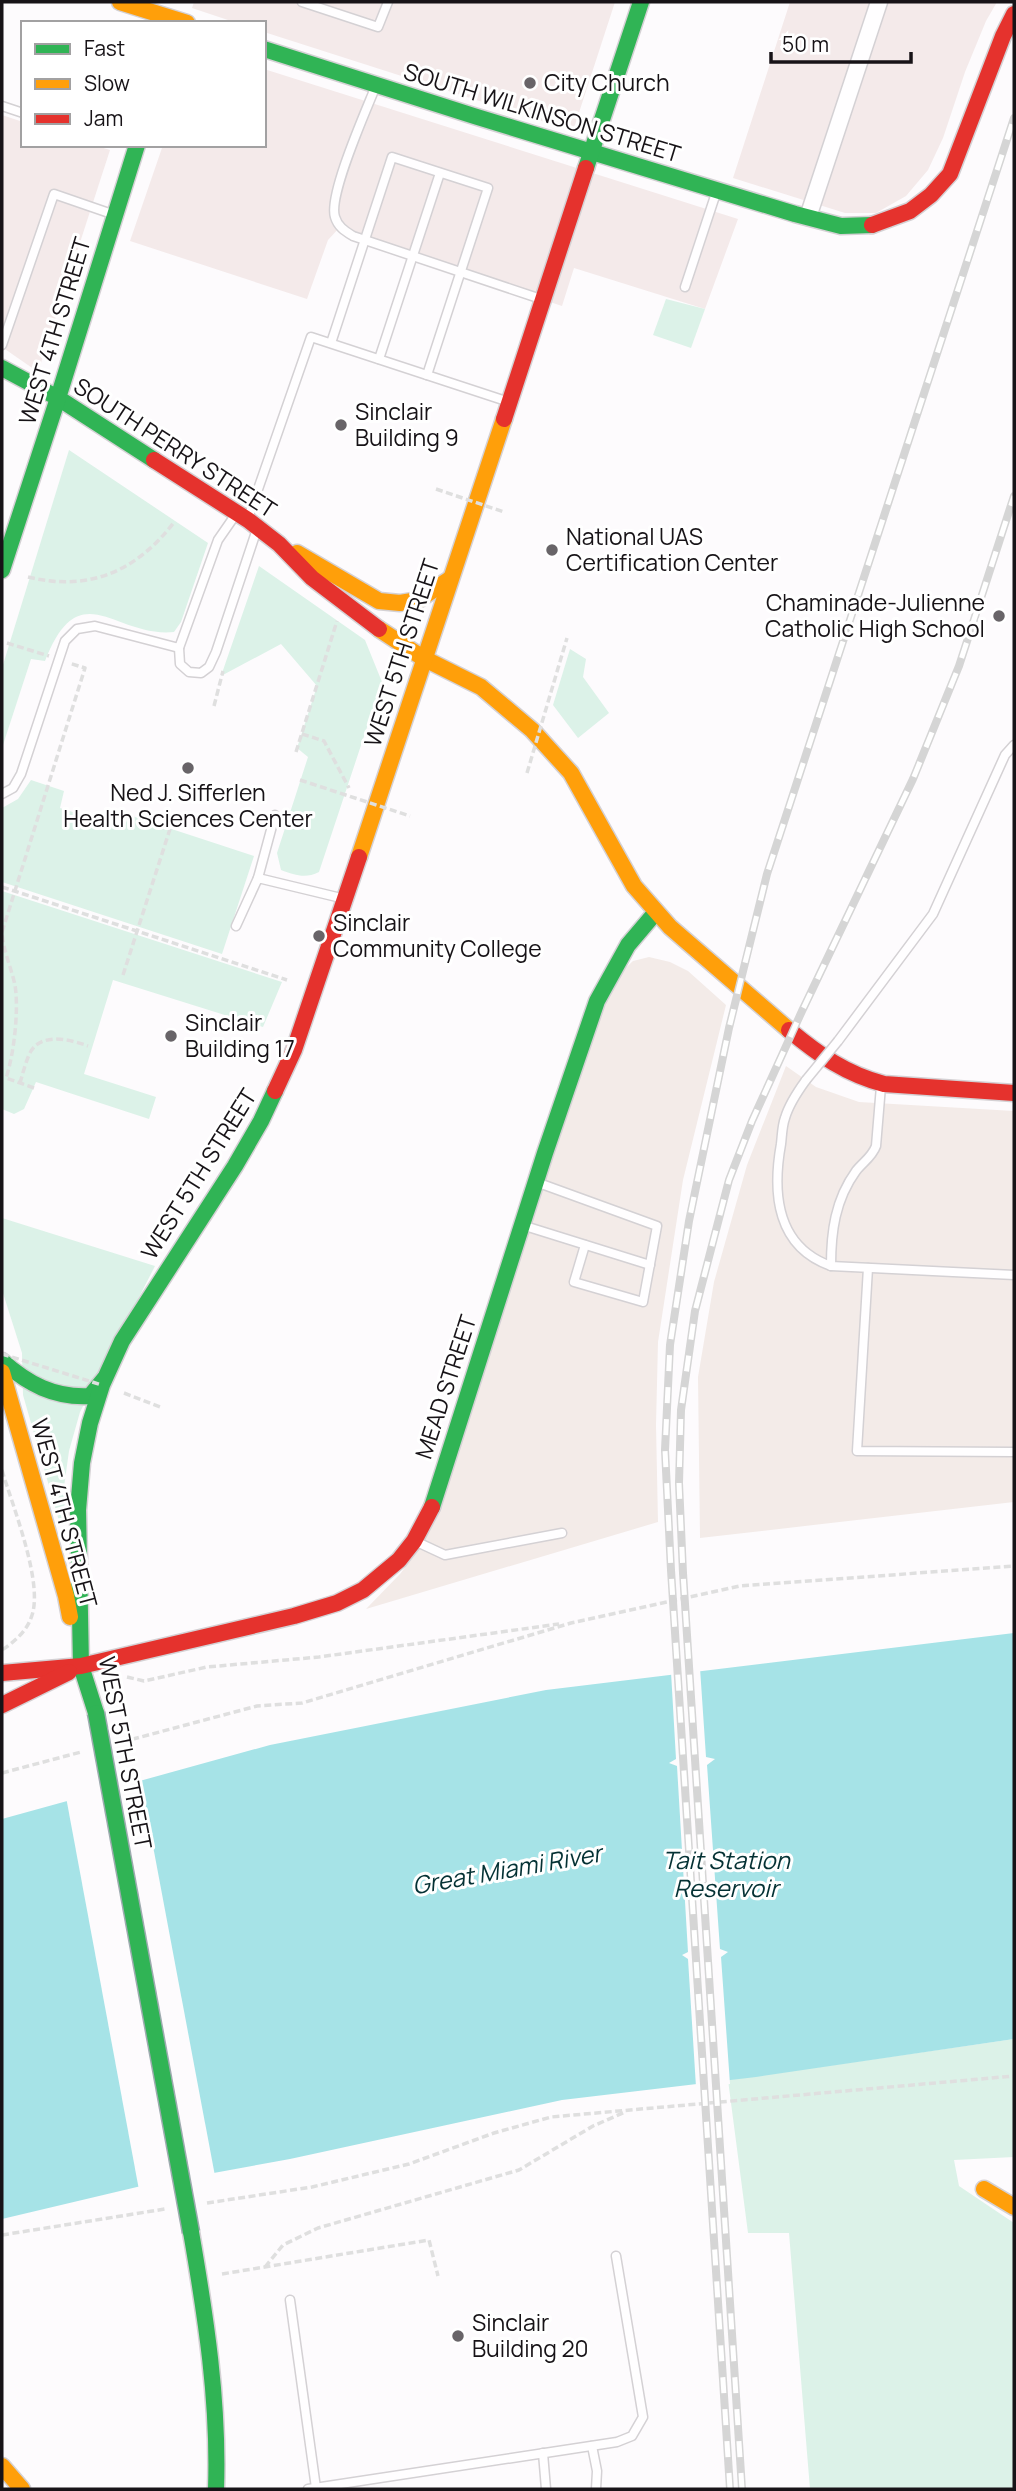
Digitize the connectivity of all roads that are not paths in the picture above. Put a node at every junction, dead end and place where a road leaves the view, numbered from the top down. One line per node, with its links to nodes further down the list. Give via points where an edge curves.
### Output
1 (120, 2): 8 (main road)
2 (183, 2): 9 (main road)
3 (302, 2): 4 (lane, via 378,27)
4 (388, 2)
5 (641, 2): 15 (main road, WEST 5TH STREET)
6 (879, 2): 19 (street)
7 (1014, 14): 19 (main road, SOUTH WILKINSON STREET, via 950,174 935,193 917,208 875,225 832,225)
8 (177, 21)
9 (180, 21)
10 (266, 49): 11 (main road, SOUTH WILKINSON STREET)
11 (376, 85): 15 (main road, SOUTH WILKINSON STREET); 20 (lane, via 335,195 334,215 340,227)
12 (2, 106): 13 (lane)
13 (21, 112)
14 (134, 148): 18 (main road, WEST 4TH STREET)
15 (593, 153): 17 (main road, SOUTH WILKINSON STREET); 24 (main road, WEST 5TH STREET)
16 (440, 173): 20 (lane, via 392,158); 21 (lane); 22 (lane, via 488,188)
17 (717, 191): 19 (main road, SOUTH WILKINSON STREET); 23 (lane)
18 (115, 215): 26 (lane, via 54,194); 30 (main road, WEST 4TH STREET)
19 (808, 217)
20 (365, 240): 21 (lane); 25 (lane)
21 (413, 256): 22 (lane); 27 (lane)
22 (461, 272): 24 (lane); 29 (lane)
23 (685, 287)
24 (543, 300): 31 (main road, WEST 5TH STREET)
25 (331, 343): 27 (lane); 32 (lane, via 312,337)
26 (2, 345)
27 (379, 359): 29 (lane)
28 (2, 368): 30 (main road, SOUTH PERRY STREET)
29 (427, 375): 31 (lane)
30 (58, 398): 32 (main road, SOUTH PERRY STREET); 34 (main road, WEST 4TH STREET)
31 (508, 402): 35 (main road, WEST 5TH STREET)
32 (247, 520): 33 (main road, SOUTH PERRY STREET); 36 (lane, via 218,540); 36 (lane, via 209,667 201,673 189,672 180,664)
33 (279, 544): 35 (main road, via 379,601 407,604); 37 (main road, SOUTH PERRY STREET, via 312,578)
34 (2, 570)
35 (450, 579): 37 (main road, WEST 5TH STREET)
36 (179, 648): 39 (lane, via 95,626 77,629 65,641 21,774 13,788)
37 (424, 658): 42 (main road, WEST 5TH STREET); 43 (main road, SOUTH PERRY STREET, via 481,687 533,730 577,783 621,865)
38 (1014, 745): 51 (lane, bridge, via 1004,755 933,914 806,1080 784,1118 776,1193 788,1230 801,1250)
39 (2, 794)
40 (275, 815): 41 (lane)
41 (258, 878): 42 (lane); 44 (lane)
42 (344, 899): 56 (main road, WEST 5TH STREET, via 300,1035 275,1094 224,1185 134,1321)
43 (656, 912): 45 (main road, SOUTH PERRY STREET, via 818,1054); 47 (main road, MEAD STREET, via 628,945 597,1001)
44 (236, 926)
45 (881, 1083): 46 (main road, SOUTH PERRY STREET); 51 (lane, via 876,1146 855,1173 834,1216)
46 (1014, 1093)
47 (536, 1182): 48 (main road, MEAD STREET); 50 (lane, via 657,1226)
48 (522, 1226): 49 (lane); 59 (main road, MEAD STREET, via 429,1514)
49 (585, 1245): 50 (lane); 50 (lane, via 574,1282 643,1302)
50 (650, 1265)
51 (831, 1266): 52 (lane)
52 (867, 1268): 53 (lane); 57 (lane, via 858,1451)
53 (1014, 1275)
54 (2, 1361): 56 (main road, via 37,1388 70,1398 90,1396)
55 (2, 1373): 60 (main road, WEST 4TH STREET, via 66,1596)
56 (103, 1382): 60 (main road, WEST 5TH STREET, via 82,1462 78,1510)
57 (1014, 1452)
58 (562, 1533): 59 (lane, via 445,1555)
59 (414, 1541): 60 (main road, MEAD STREET, via 382,1576 337,1603)
60 (81, 1666): 61 (main road); 62 (main road); 74 (main road, WEST 5TH STREET, bridge, via 96,1713 212,2353)
61 (2, 1673)
62 (2, 1705)
63 (984, 2189): 64 (main road)
64 (1014, 2207)
65 (616, 2256): 67 (lane, via 643,2417 632,2436)
66 (290, 2300): 72 (lane)
67 (592, 2446): 68 (lane); 77 (lane)
68 (543, 2453): 70 (lane); 76 (lane)
69 (2, 2466): 73 (main road)
70 (388, 2477): 71 (lane); 75 (lane)
71 (337, 2487): 72 (lane)
72 (312, 2488)
73 (22, 2489)
74 (216, 2489)
75 (390, 2489)
76 (546, 2489)
77 (596, 2489)

